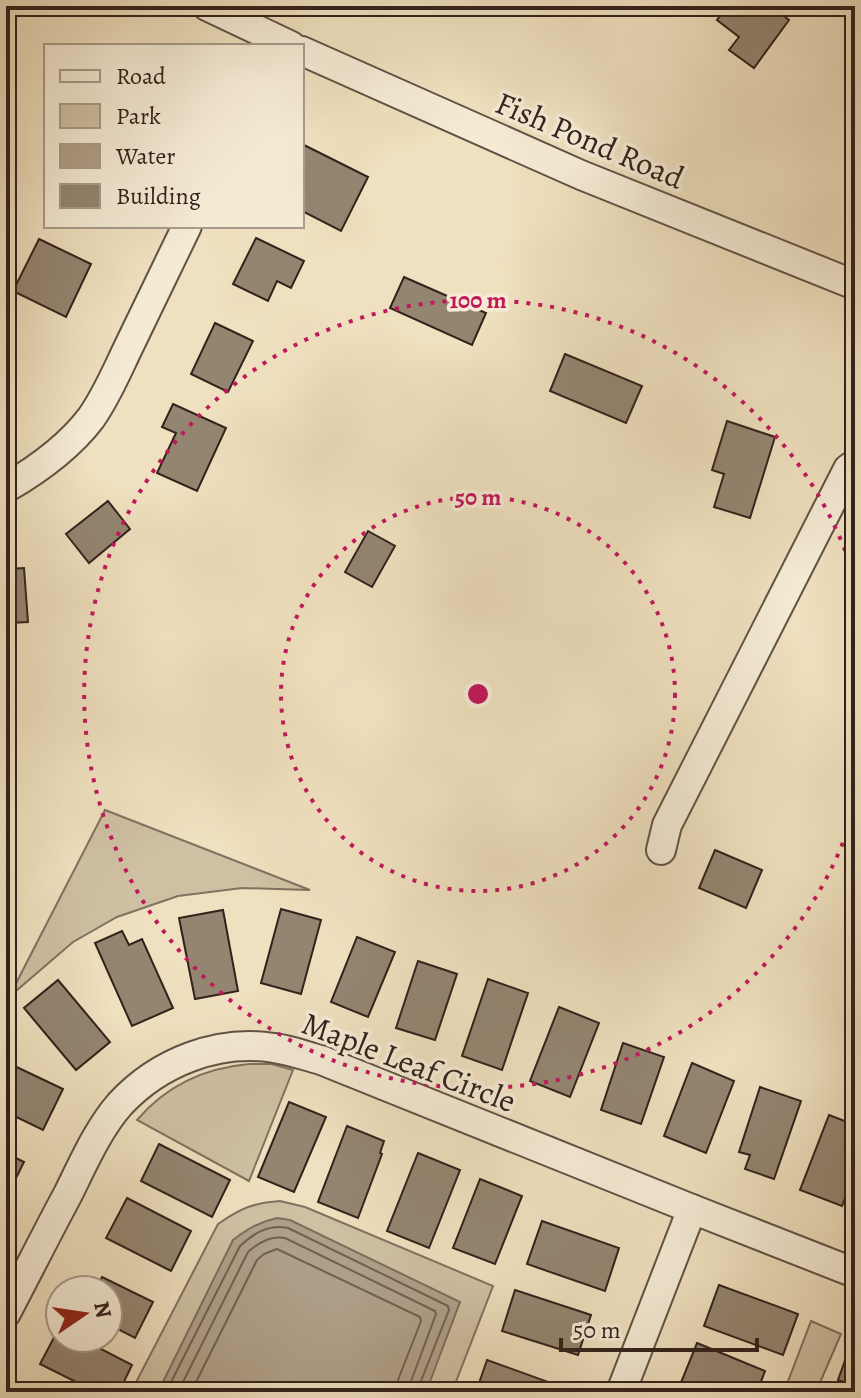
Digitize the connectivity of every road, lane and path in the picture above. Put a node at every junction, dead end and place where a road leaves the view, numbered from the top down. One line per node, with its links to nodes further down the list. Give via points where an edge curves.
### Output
1 (207, 6): 2 (street)
2 (280, 44)
3 (304, 52): 5 (street, Fish Pond Road, via 581,175)
4 (186, 228): 7 (street, via 91,418 53,456)
5 (855, 285)
6 (855, 464): 8 (street, via 667,825)
7 (6, 488)
8 (661, 850)
9 (692, 1209): 10 (street, Maple Leaf Circle); 11 (street, Maple Leaf Circle, via 321,1060 239,1045 173,1064 119,1106); 12 (street)
10 (855, 1273)
11 (6, 1313)
12 (621, 1392)

